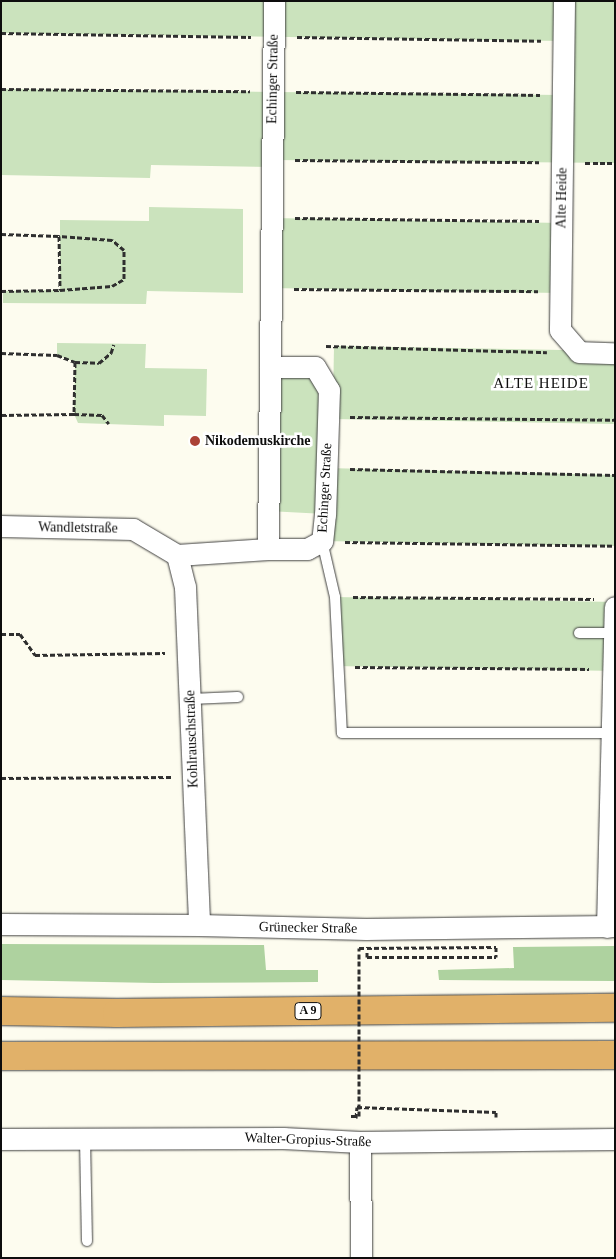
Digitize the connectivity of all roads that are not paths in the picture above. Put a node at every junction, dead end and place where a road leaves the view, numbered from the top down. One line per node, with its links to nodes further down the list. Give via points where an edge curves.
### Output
1 (274, 1): 4 (street, Echinger Straße)
2 (564, 1): 3 (street, Alte Heide, via 560,330 579,352)
3 (615, 353)
4 (270, 367): 6 (street, Echinger Straße, via 316,367 329,390); 7 (street, Echinger Straße)
5 (1, 526): 8 (street, Wandletstraße, via 133,529)
6 (322, 541): 7 (street, Echinger Straße, via 307,549); 14 (lane, via 335,597 342,733)
7 (268, 548): 8 (street)
8 (177, 555): 13 (street, Kohlrauschstraße, via 185,587)
9 (605, 603): 11 (street)
10 (578, 633): 11 (lane)
11 (614, 633): 14 (street)
12 (238, 697): 13 (lane)
13 (190, 699): 16 (street, Kohlrauschstraße)
14 (612, 733): 17 (street)
15 (1, 924): 16 (street, Grünecker Straße)
16 (198, 925): 17 (street, Grünecker Straße, via 366,929)
17 (611, 926)
18 (615, 1008): 19 (highway, A 9, via 127,1013)
19 (1, 1011)
20 (615, 1055): 21 (highway)
21 (1, 1056)
22 (85, 1138): 23 (street, Walter-Gropius-Straße); 25 (street, Walter-Gropius-Straße, via 283,1138); 26 (lane)
23 (1, 1139)
24 (615, 1139): 25 (street, Walter-Gropius-Straße)
25 (360, 1142): 27 (street)
26 (87, 1241)
27 (361, 1258)

